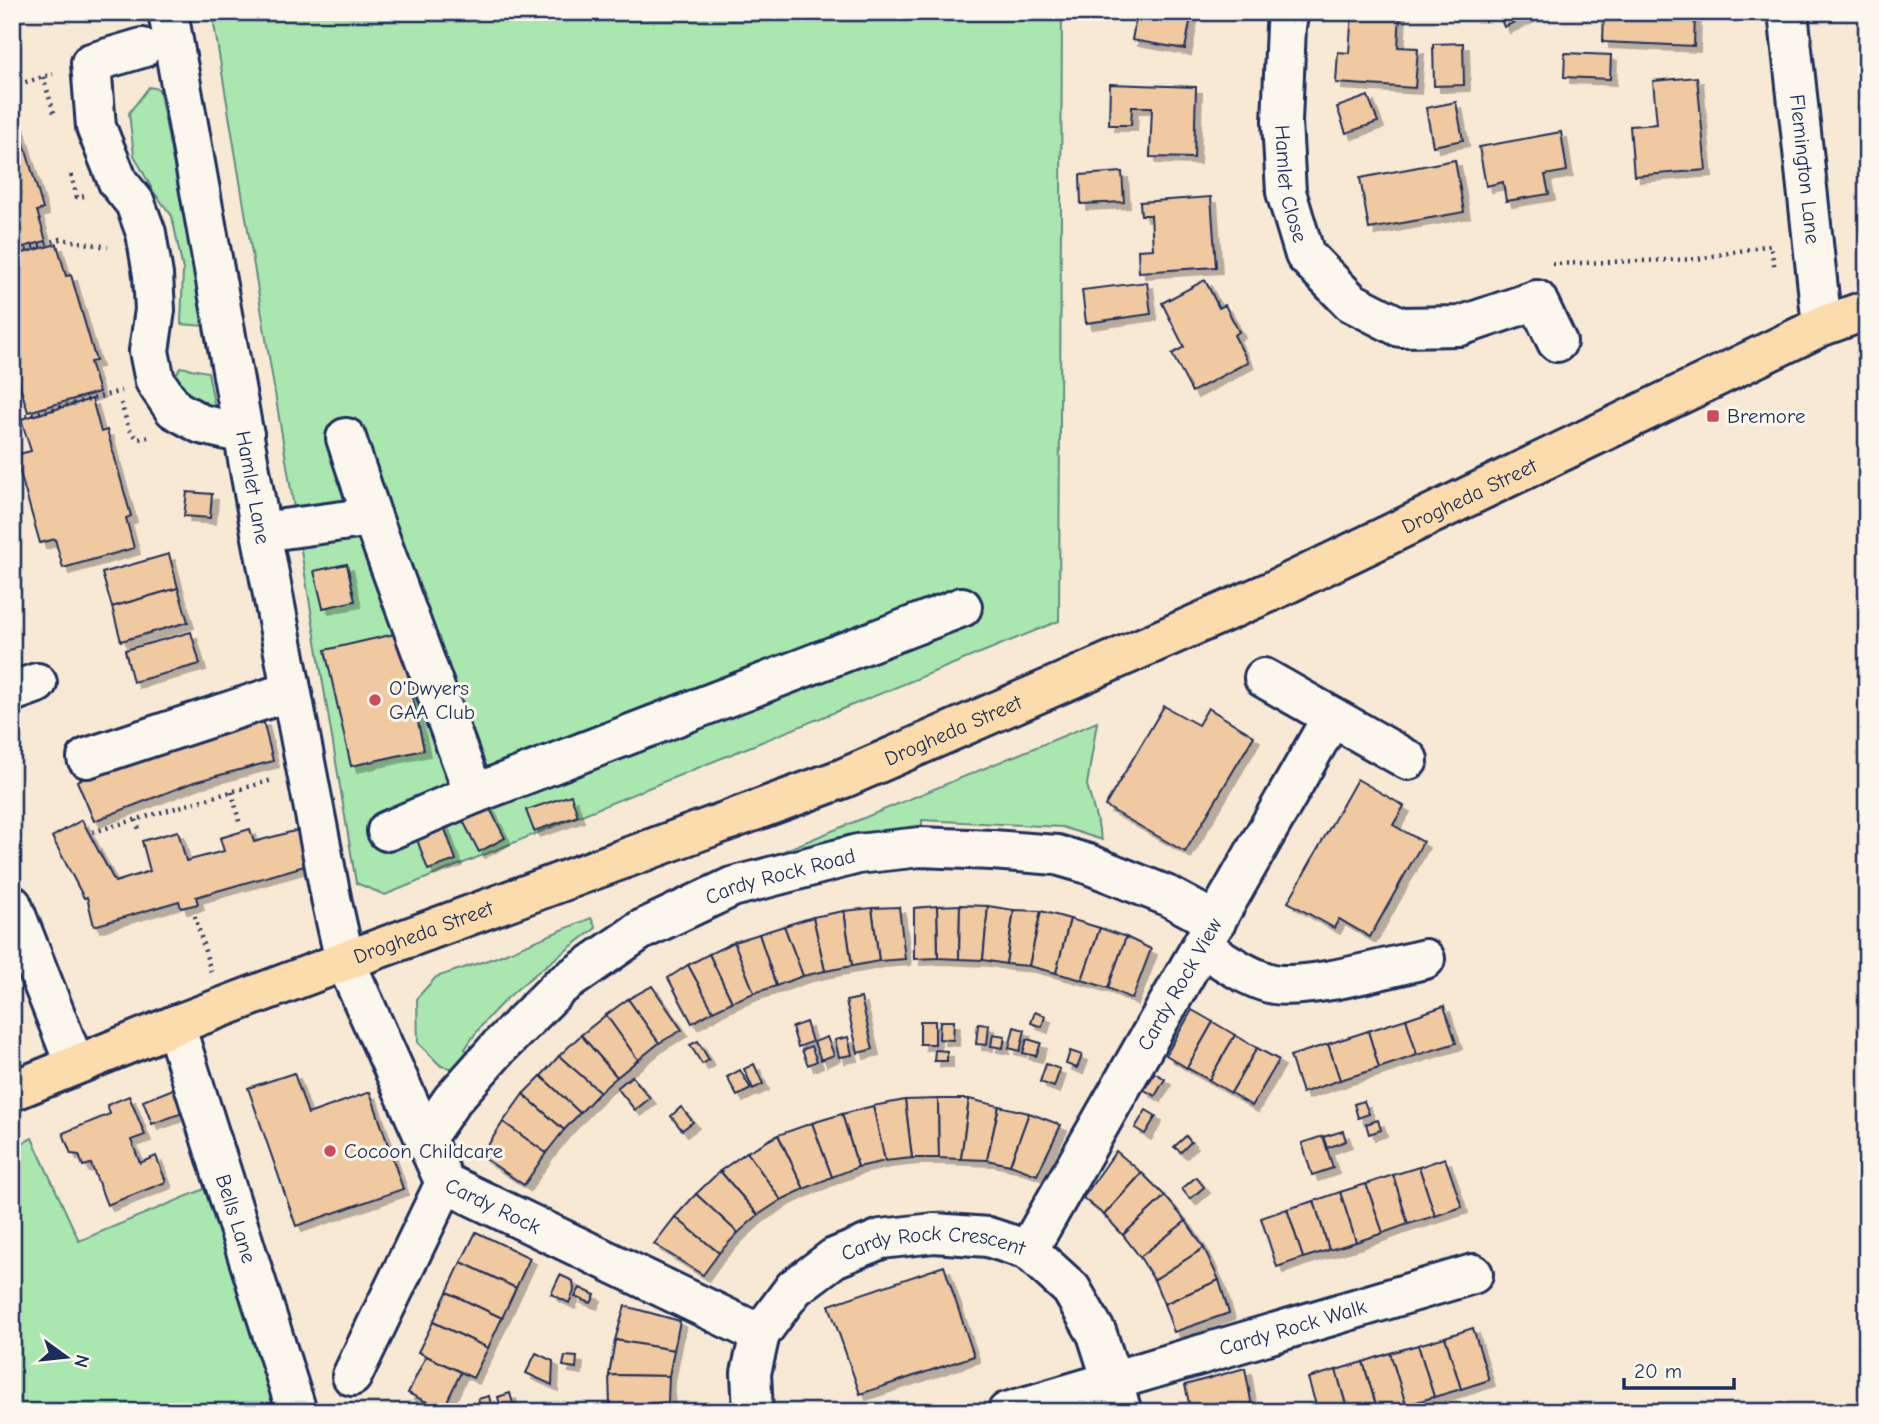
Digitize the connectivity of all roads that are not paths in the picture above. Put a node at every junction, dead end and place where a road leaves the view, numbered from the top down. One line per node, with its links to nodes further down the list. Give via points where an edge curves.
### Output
1 (168, 12): 8 (street, Hamlet Lane)
2 (1289, 12): 7 (street, Hamlet Close, via 1282,122 1286,192 1305,255 1352,302 1400,327 1460,326 1537,300)
3 (1788, 12): 6 (street, Flemington Lane)
4 (142, 48): 8 (street, via 91,63 96,127 118,183 135,203 146,233 153,275 155,310 149,351 155,381 174,409 201,424)
5 (1867, 310): 6 (main road, Drogheda Street)
6 (1822, 326): 23 (main road, Drogheda Street, via 1269,592 844,778)
7 (1557, 342)
8 (244, 434): 11 (street, Hamlet Lane)
9 (346, 438): 10 (street)
10 (372, 517): 11 (street); 18 (street)
11 (261, 532): 14 (street, Hamlet Lane)
12 (962, 607): 18 (street)
13 (1264, 678): 15 (street)
14 (291, 691): 16 (street); 23 (street, Hamlet Lane)
15 (1332, 717): 17 (street); 21 (street, Cardy Rock View)
16 (87, 758)
17 (1408, 760)
18 (474, 794): 19 (street)
19 (387, 831)
20 (12, 905): 25 (street)
21 (1209, 934): 22 (street, Cardy Rock Road, via 1272,984 1299,986); 27 (street, Cardy Rock Road, via 1168,896 1057,855 920,847 858,854 732,887 641,930 559,987 452,1100); 29 (street, Cardy Rock View)
22 (1425, 959)
23 (345, 961): 24 (main road, Drogheda Street); 27 (street, Cardy Rock)
24 (175, 1025): 25 (main road, Drogheda Street); 34 (street, Bells Lane)
25 (75, 1065): 26 (main road, Drogheda Street)
26 (12, 1091)
27 (425, 1139): 28 (street, Cardy Rock)
28 (445, 1184): 31 (street, Cardy Rock); 32 (street)
29 (1028, 1250): 31 (street, Cardy Rock Crescent, via 988,1237 934,1233 881,1239 834,1258 804,1281); 33 (street, Cardy Rock Crescent, via 1071,1289 1097,1334)
30 (1473, 1274): 33 (street, Cardy Rock Walk)
31 (760, 1334): 35 (street, Cardy Rock Crescent, via 751,1373)
32 (352, 1376)
33 (1117, 1395): 36 (street, Cardy Rock Walk)
34 (297, 1412)
35 (753, 1412)
36 (1007, 1412)

